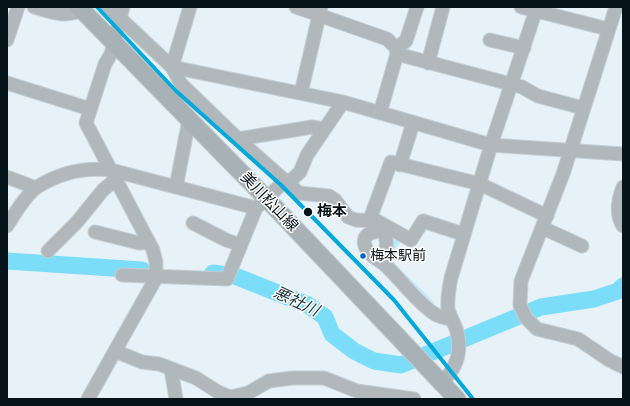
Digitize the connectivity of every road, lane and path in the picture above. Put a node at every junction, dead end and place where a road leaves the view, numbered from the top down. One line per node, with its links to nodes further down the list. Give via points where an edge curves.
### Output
1 (18, 7): 15 (street)
2 (34, 7): 10 (street, via 64,15)
3 (108, 7): 13 (street)
4 (190, 7): 21 (street)
5 (296, 7): 12 (street)
6 (417, 7): 19 (street, via 406,41)
7 (443, 7): 20 (street)
8 (521, 7): 11 (street)
9 (616, 7): 14 (street)
10 (80, 8): 17 (main road, 美川松山線)
11 (537, 9): 14 (street); 18 (street)
12 (320, 11): 19 (street, via 387,39); 24 (street)
13 (122, 12): 17 (street); 21 (street)
14 (608, 29): 26 (street)
15 (7, 40)
16 (490, 40): 18 (street)
17 (114, 43): 27 (street); 29 (main road, 美川松山線)
18 (524, 48): 23 (street)
19 (397, 51): 20 (street); 28 (street)
20 (428, 63): 23 (street)
21 (172, 67): 24 (street); 32 (street, via 180,84)
22 (7, 82): 27 (street)
23 (511, 84): 26 (street, via 538,96); 33 (street)
24 (300, 92): 25 (street)
25 (343, 102): 28 (street); 31 (street)
26 (583, 108): 34 (street)
27 (90, 109): 37 (street, via 86,123)
28 (380, 113): 30 (street)
29 (189, 120): 41 (street); 44 (main road, 美川松山線)
30 (412, 123): 33 (street); 36 (street)
31 (324, 129): 32 (street, via 312,127); 39 (street, via 307,155 300,172)
32 (238, 139): 39 (street)
33 (492, 145): 34 (street); 40 (street)
34 (570, 150): 35 (street); 46 (street)
35 (623, 154)
36 (400, 165): 40 (street); 45 (street, via 391,162)
37 (113, 175): 41 (street); 43 (street, via 94,168 80,170); 52 (street); 55 (street, via 77,222)
38 (7, 177): 43 (street)
39 (286, 182): 44 (street); 45 (street, via 299,193 329,196 348,216 356,220)
40 (480, 184): 46 (street); 51 (street)
41 (176, 187): 44 (street)
42 (623, 187): 49 (street, via 618,210)
43 (36, 188): 48 (street)
44 (261, 203): 53 (street); 63 (main road, 美川松山線)
45 (370, 220): 51 (street, via 388,226 411,240 423,221)
46 (545, 222): 54 (street); 61 (street, via 521,281 520,305 526,318 536,329 578,339)
47 (193, 223): 53 (street)
48 (7, 226)
49 (623, 226)
50 (95, 232): 52 (street, via 139,243)
51 (463, 234): 59 (street, via 448,293 448,310)
52 (149, 242): 57 (street)
53 (241, 245): 57 (street, via 227,279)
54 (582, 246)
55 (48, 251)
56 (384, 264): 59 (street, via 435,314)
57 (156, 272): 58 (street); 60 (street)
58 (122, 275)
59 (454, 325): 63 (street, via 459,350)
60 (115, 351): 62 (street, via 142,362 159,364); 65 (street)
61 (623, 367)
62 (171, 369): 64 (street, via 196,378 230,397 248,393 269,381 292,378 324,378); 66 (street)
63 (448, 393)
64 (366, 396): 67 (street)
65 (88, 399)
66 (176, 399)
67 (414, 399)

